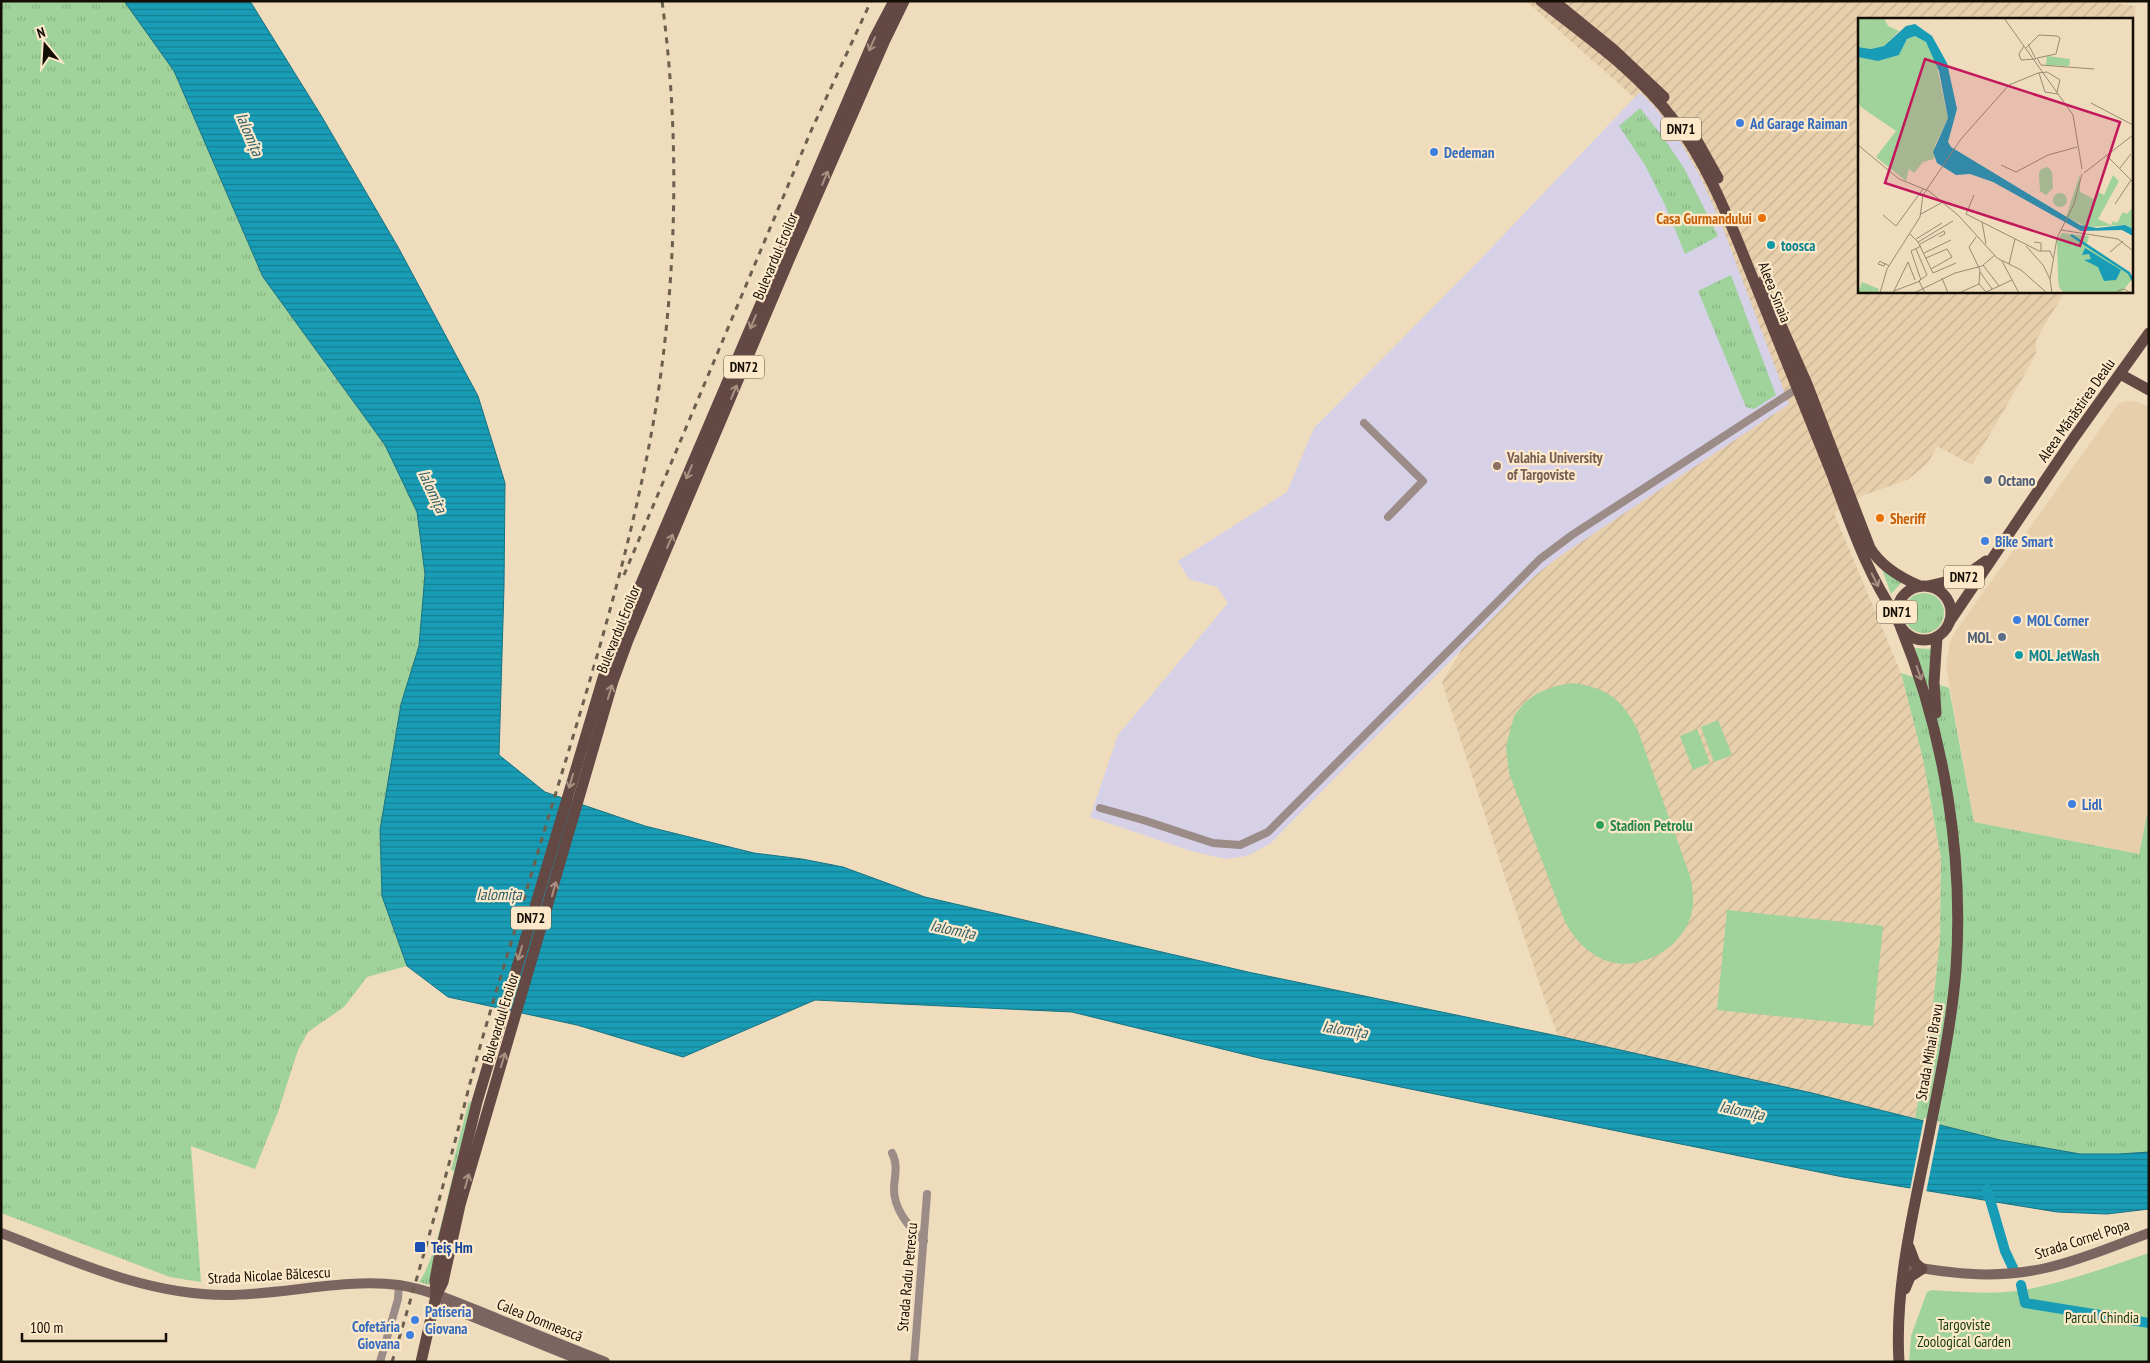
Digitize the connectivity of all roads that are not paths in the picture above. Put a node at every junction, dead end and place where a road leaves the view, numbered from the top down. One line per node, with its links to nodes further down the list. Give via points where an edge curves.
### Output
1 (894, 1): 16 (main road, Bulevardul Eroilor / DN72, one-way to 16, via 842,113 640,586 603,678)
2 (904, 1): 16 (main road, Bulevardul Eroilor / DN72, one-way to 2, via 788,262)
3 (1541, 1): 7 (main road, Aleea Sinaia / DN71, via 1646,89 1684,134 1716,191)
4 (1554, 1): 12 (main road, Aleea Sinaia / DN71, via 1651,83 1683,119 1707,156 1806,384 1867,540 1876,556 1902,577)
5 (2149, 333): 6 (main road, Aleea Mănăstirea Dealu)
6 (2120, 374): 8 (main road); 11 (main road, Aleea Mănăstirea Dealu)
7 (1798, 388): 13 (main road, Aleea Sinaia / DN71, one-way to 13, via 1857,540 1877,585); 18 (street, via 1540,559 1268,832 1240,845 1213,843)
8 (2149, 390)
9 (1364, 423): 10 (street, via 1423,481)
10 (1388, 517)
11 (1995, 554): 12 (main road, Aleea Mănăstirea Dealu / DN72, via 1962,578); 14 (main road, Aleea Mănăstirea Dealu / DN72)
12 (1924, 586): 13 (main road, DN71, via 1905,593 1900,600); 14 (main road, Aleea Sinaia / DN71, via 1935,588 1947,598)
13 (1899, 622): 15 (main road, Aleea Sinaia / DN71, via 1906,634 1922,640); 17 (main road, Strada Mihai Bravu, one-way to 17, via 1922,683)
14 (1950, 622): 15 (main road)
15 (1937, 637): 17 (main road, Strada Mihai Bravu, via 1934,682)
16 (590, 736): 28 (main road, Bulevardul Eroilor / DN72, one-way to 16, via 443,1282 460,1205 548,906); 28 (main road, Bulevardul Eroilor / DN72, one-way to 28, via 477,1102 439,1258)
17 (1938, 745): 24 (main road, Strada Mihai Bravu, via 1952,835 1958,909 1954,993)
18 (1100, 808)
19 (892, 1153): 23 (street, via 896,1160 894,1198 903,1217)
20 (928, 1194): 23 (street, Strada Radu Petrescu)
21 (1, 1233): 27 (main road, Strada Nicolae Bălcescu, via 97,1270 167,1290 227,1295 362,1284)
22 (2149, 1234): 26 (main road, Strada Cornel Popa, via 2071,1261 2020,1273 1966,1275)
23 (924, 1241): 34 (street, Strada Radu Petrescu)
24 (1909, 1243): 25 (main road, Strada Mihai Bravu); 26 (main road, via 1912,1257)
25 (1905, 1266): 26 (main road, Strada Cornel Popa); 29 (main road, Strada Mihai Bravu)
26 (1922, 1269): 29 (main road, via 1910,1277)
27 (399, 1285): 28 (main road, Strada Nicolae Bălcescu); 30 (street, via 394,1316)
28 (436, 1296): 31 (main road, Bulevardul Eroilor / DN72); 32 (main road, Calea Domnească, via 466,1314); 33 (main road, Calea Domnească)
29 (1900, 1302): 35 (main road, Strada Mihai Bravu)
30 (380, 1362)
31 (421, 1362)
32 (585, 1362)
33 (605, 1362)
34 (914, 1362)
35 (1899, 1362)

